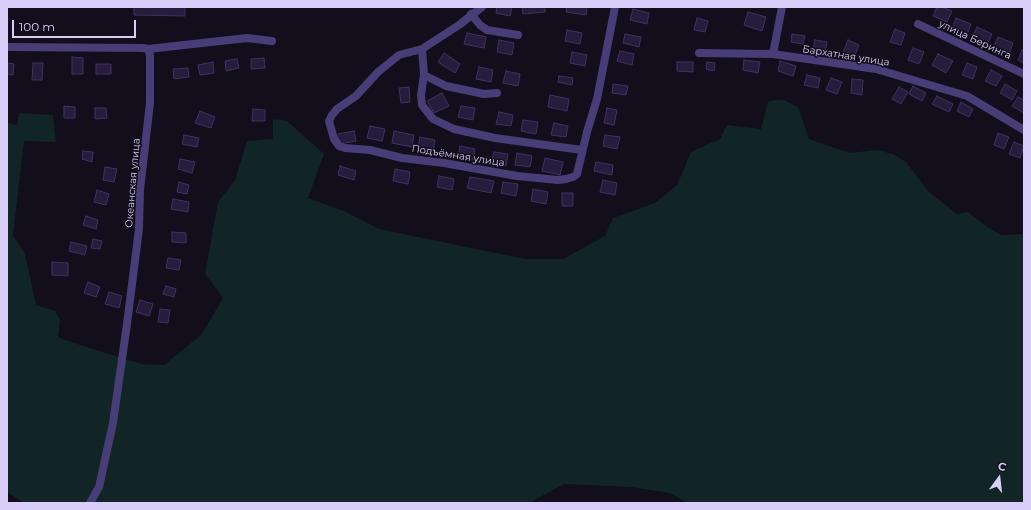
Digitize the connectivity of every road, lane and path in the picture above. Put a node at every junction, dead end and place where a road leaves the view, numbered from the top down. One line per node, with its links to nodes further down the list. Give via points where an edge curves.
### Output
1 (482, 7): 4 (street)
2 (614, 7): 17 (street, Подъёмная улица, via 597,99)
3 (782, 7): 12 (street)
4 (471, 14): 6 (street, via 487,30); 10 (street)
5 (918, 24): 13 (street, улица Беринга)
6 (518, 35)
7 (272, 41): 9 (street, via 247,38)
8 (7, 47): 9 (street)
9 (146, 48): 18 (street, Океанская улица, via 150,55 150,103 140,190 139,229 111,430 99,487)
10 (422, 49): 14 (street); 17 (street, Подъёмная улица, via 399,55 378,72 356,96 337,109 329,121 334,139 339,146 517,176 558,180 577,174)
11 (700, 53): 12 (street, Бархатная улица)
12 (773, 54): 16 (street, Бархатная улица, via 876,69 968,96)
13 (1024, 74)
14 (424, 75): 15 (street, via 446,86 484,94); 17 (street, via 422,105 433,119 443,125 495,138)
15 (497, 94)
16 (1024, 130)
17 (582, 150)
18 (90, 503)

